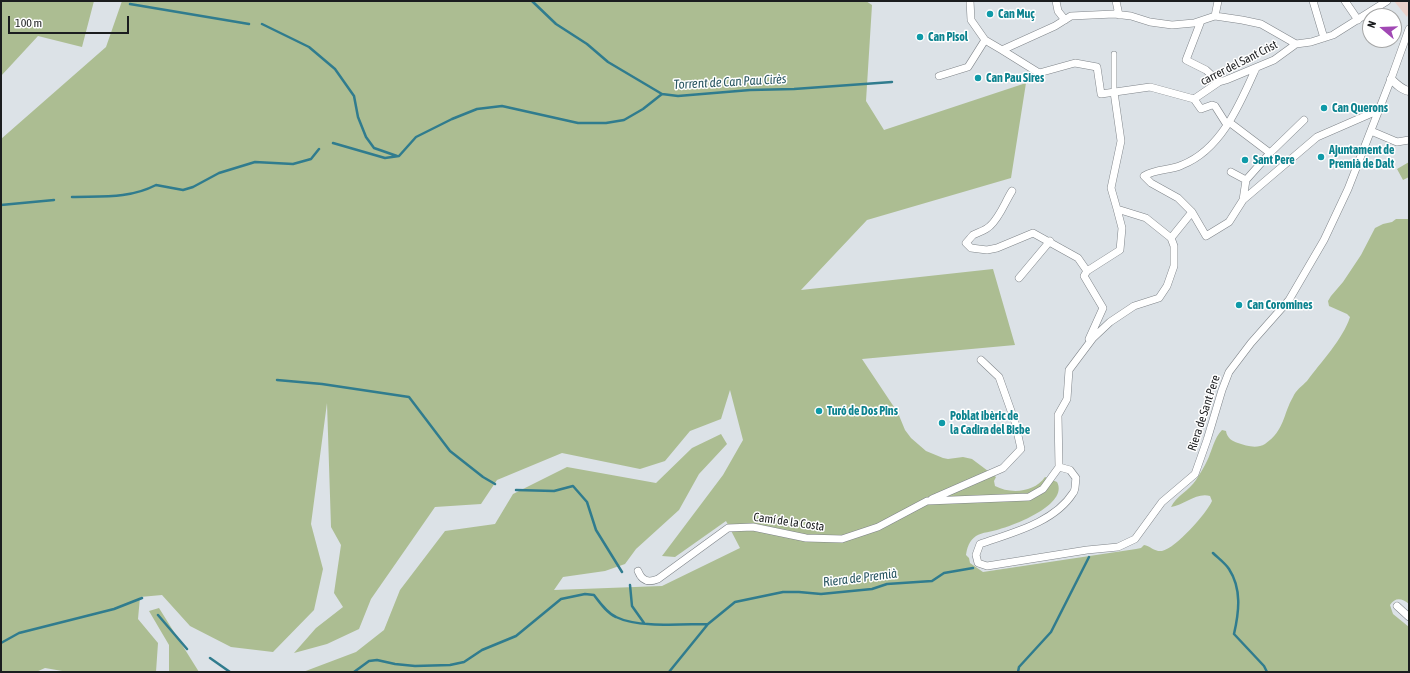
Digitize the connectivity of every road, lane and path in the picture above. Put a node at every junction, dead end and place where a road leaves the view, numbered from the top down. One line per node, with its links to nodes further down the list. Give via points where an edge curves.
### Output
1 (970, 1): 15 (street, via 971,20)
2 (1056, 1): 10 (street, via 1058,11)
3 (1116, 1): 8 (street)
4 (1218, 1): 9 (street)
5 (1313, 1): 14 (street)
6 (1345, 1): 11 (street)
7 (1387, 1): 11 (street, carrer del Sant Crist)
8 (1119, 15): 10 (street, via 1071,16); 12 (street, via 1172,25)
9 (1215, 16): 12 (street); 16 (street, via 1260,24)
10 (1065, 20): 17 (street)
11 (1358, 20): 14 (street, carrer del Sant Crist)
12 (1201, 21): 22 (street, via 1186,60 1206,70)
13 (1409, 29): 21 (street, Riera de Sant Pere)
14 (1324, 38): 16 (street, carrer del Sant Crist)
15 (985, 40): 17 (street); 20 (street, via 968,67)
16 (1296, 44): 19 (street, carrer del Sant Crist, via 1274,60)
17 (1002, 50): 24 (street, via 1039,73 1075,63 1097,67 1101,94)
18 (1114, 54): 24 (street)
19 (1256, 68): 22 (street, carrer del Sant Crist); 28 (street)
20 (939, 76)
21 (1391, 79): 23 (street); 26 (street, Riera de Sant Pere)
22 (1219, 82): 25 (street, carrer del Sant Crist)
23 (1409, 91)
24 (1114, 92): 25 (street, carrer del Sant Crist, via 1150,87); 36 (street, via 1121,141 1111,188)
25 (1194, 98): 28 (street, via 1201,109 1216,106)
26 (1379, 110): 29 (street, Riera de Sant Pere); 35 (street, via 1317,137)
27 (1304, 120): 31 (street)
28 (1228, 123): 31 (street); 37 (street, via 1225,130 1199,157 1181,166 1152,171 1144,176 1151,183 1178,198)
29 (1371, 131): 30 (street, via 1397,142); 44 (street, Riera de Sant Pere, via 1324,240 1289,300 1229,372 1195,474 1162,502 1135,539 1118,547 986,566 978,563 976,555 980,544 1040,522 1061,507 1074,492 1076,478 1070,470)
30 (1409, 140)
31 (1270, 153): 33 (street)
32 (1231, 172): 33 (street)
33 (1246, 180): 35 (street)
34 (1012, 191): 39 (street, via 991,226 973,235 966,243 971,248 987,250 1033,233)
35 (1244, 200): 37 (street, via 1229,222 1206,236)
36 (1117, 209): 38 (street, via 1146,218); 40 (street, via 1122,228 1120,250)
37 (1192, 212): 38 (street)
38 (1171, 238): 42 (street, via 1174,246 1174,266 1167,286 1159,298 1134,306 1110,322)
39 (1050, 242): 40 (street, via 1078,258); 41 (street)
40 (1087, 271): 42 (street, via 1084,276 1103,308)
41 (1019, 278)
42 (1085, 348): 44 (street, via 1069,370 1067,399 1058,415)
43 (981, 360): 45 (street, Camí de la Costa, via 999,377 1015,422 1021,449 1003,468)
44 (1059, 467): 45 (street, Camí de la Costa, via 1043,489 1029,497)
45 (927, 501): 46 (street, Camí de la Costa, via 878,527 842,539 806,538 753,527 728,528 658,579 644,580)
46 (638, 571)
47 (1397, 606): 48 (street)
48 (1409, 617)

